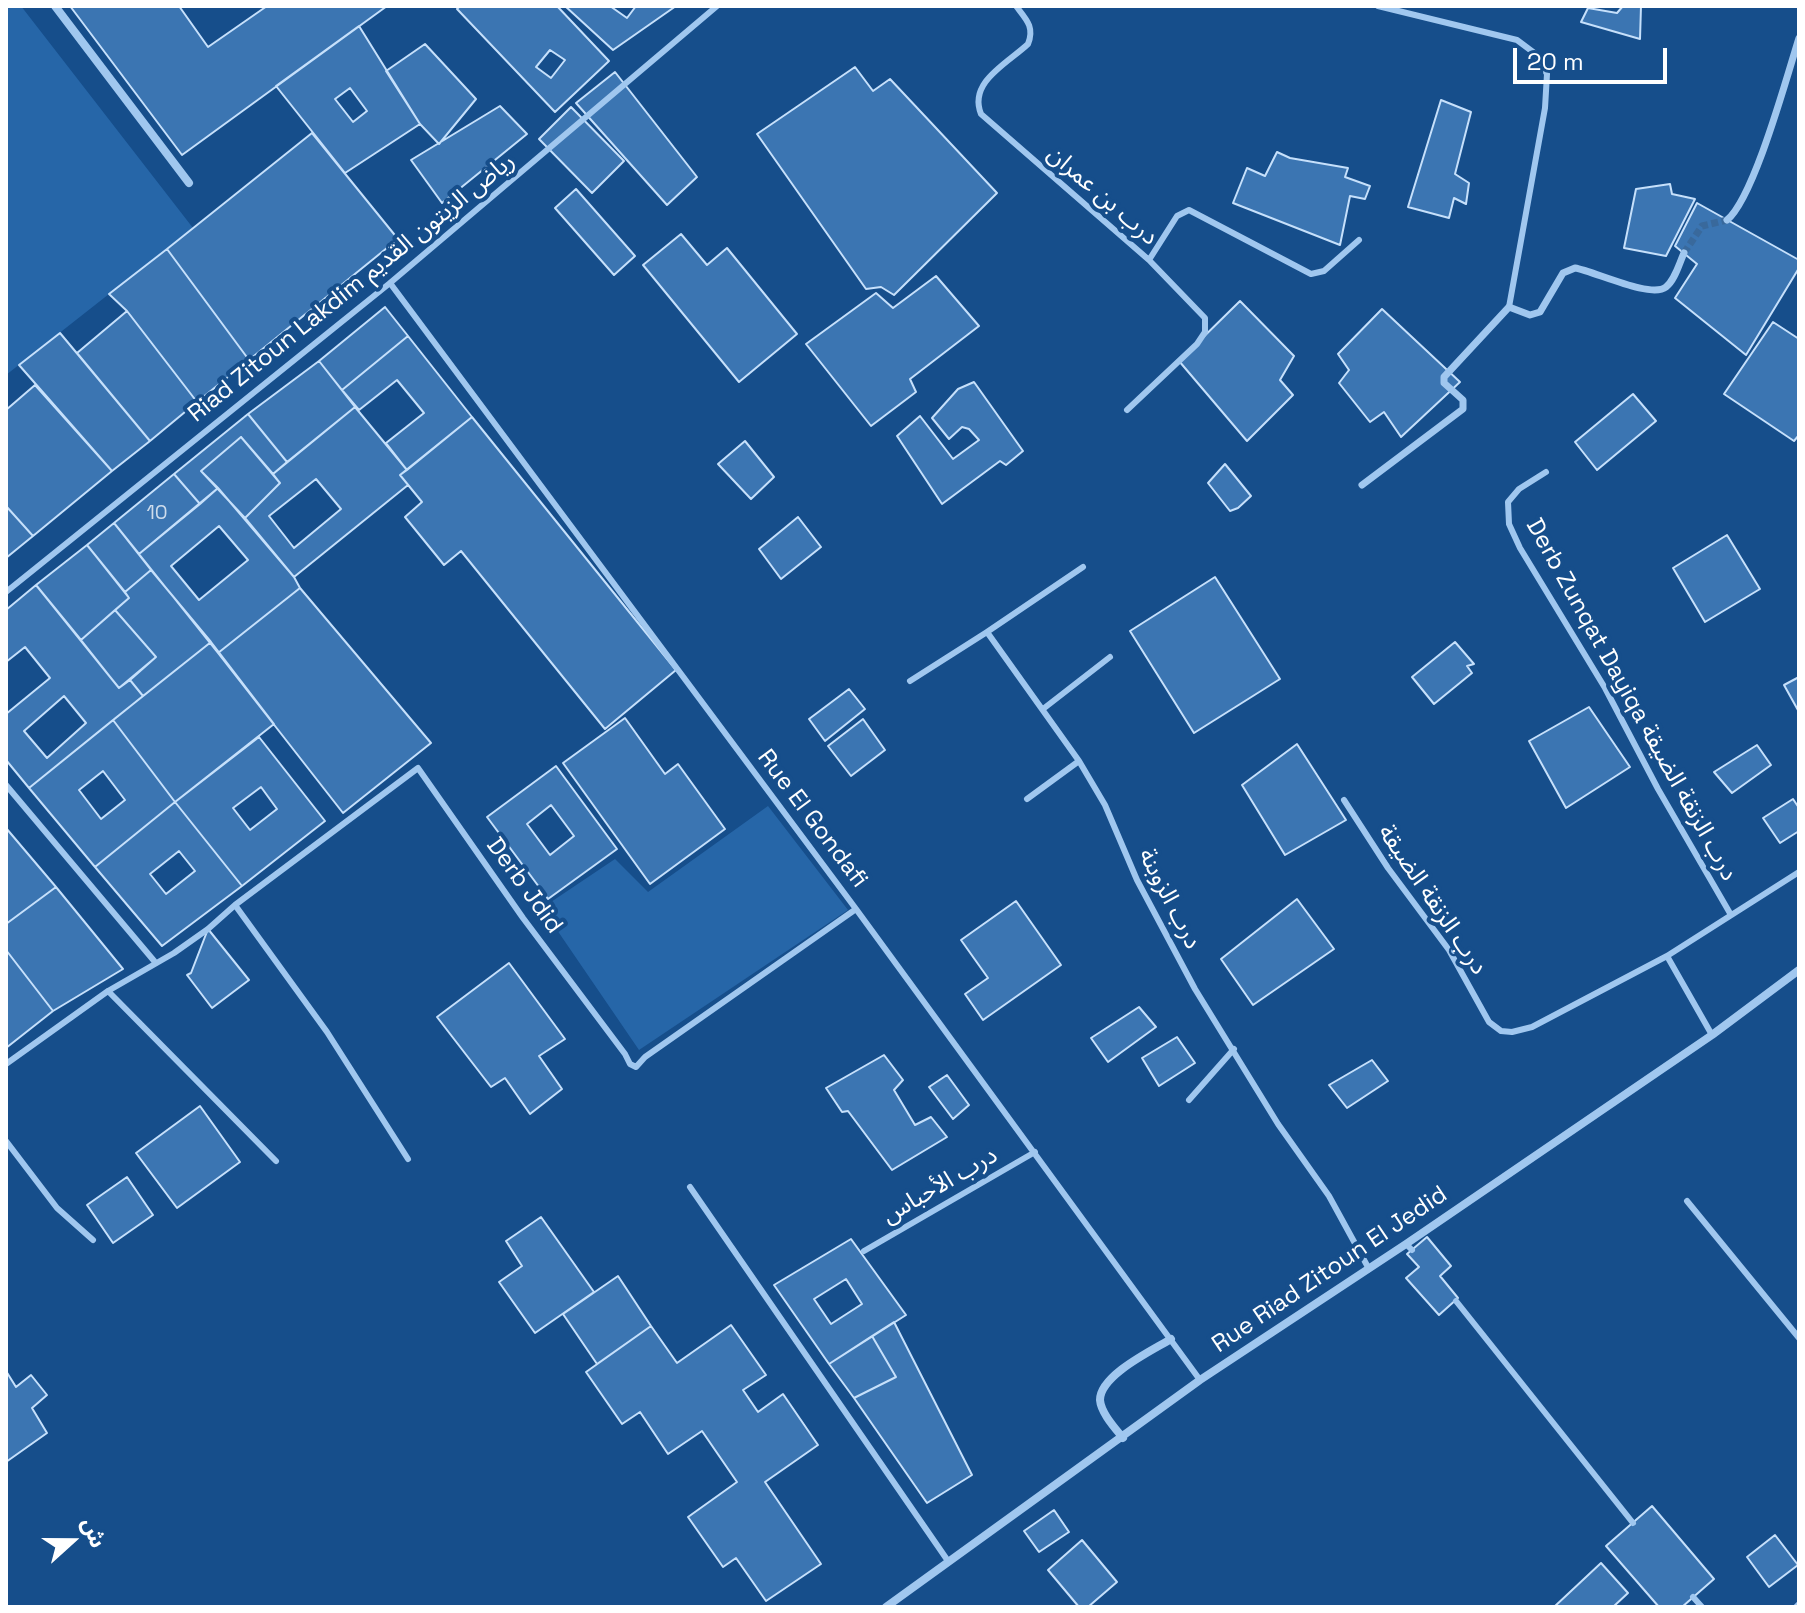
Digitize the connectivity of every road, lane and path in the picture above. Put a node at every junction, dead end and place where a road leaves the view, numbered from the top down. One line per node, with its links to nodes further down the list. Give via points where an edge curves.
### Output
1 (55, 6): 6 (street)
2 (717, 6): 11 (lane, Riad Zitoun Lakdim رياض الزيتون القديم)
3 (1016, 6): 10 (lane, درب بن عمران, via 1031,35 1028,44 978,91 981,114)
4 (1378, 6): 12 (lane, via 1517,40 1537,55 1547,74)
5 (1799, 38): 7 (street, via 1769,132 1738,207)
6 (189, 183)
7 (1727, 220)
8 (1359, 240): 10 (lane, via 1324,271 1311,274 1189,210 1177,216)
9 (1684, 253): 12 (street, via 1672,280 1657,291 1575,268 1563,273 1540,312 1530,315)
10 (1149, 260): 13 (lane, درب بن عمران, via 1205,318 1205,332)
11 (390, 283): 17 (lane, Riad Zitoun Lakdim رياض الزيتون القديم); 28 (lane, Rue El Gondafi)
12 (1509, 307): 15 (street, via 1444,377 1463,400 1463,409)
13 (1127, 410)
14 (1546, 472): 29 (lane, Derb Zunqat Dayiqa درب الزنقة الضيقة, via 1508,502 1509,524)
15 (1362, 485)
16 (1083, 567): 18 (lane)
17 (6, 592)
18 (987, 632): 20 (lane); 21 (lane, درب الزوبنة)
19 (1110, 657): 21 (lane)
20 (910, 681)
21 (1043, 709): 22 (lane, درب الزوبنة)
22 (1079, 761): 24 (lane); 36 (lane, درب الزوبنة, via 1195,989)
23 (6, 785): 31 (lane)
24 (1027, 799)
25 (1344, 800): 34 (lane, درب الزنقة الضيقة, via 1449,950 1489,1022 1501,1031)
26 (1799, 872): 29 (lane, Derb Zunqat Dayiqa درب الزنقة الضيقة)
27 (235, 905): 28 (lane, Derb Jdid, via 418,768 636,1067); 31 (lane, Derb Jdid); 41 (lane, via 327,1032)
28 (856, 909): 40 (lane, Rue El Gondafi)
29 (1731, 915): 30 (lane, Derb Zunqat Dayiqa درب الزنقة الضيقة)
30 (1667, 956): 34 (lane, Derb Zunqat Dayiqa درب الزنقة الضيقة); 35 (lane)
31 (155, 962): 33 (lane, Derb Jdid)
32 (1799, 970): 35 (street, Rue Riad Zitoun El Jedid)
33 (108, 991): 37 (lane, Derb Jdid); 42 (lane)
34 (1532, 1027)
35 (1712, 1035): 47 (street, Rue Riad Zitoun El Jedid, via 1409,1247)
36 (1234, 1049): 38 (lane); 47 (lane, درب الزوبنة, via 1329,1196)
37 (6, 1064)
38 (1189, 1100)
39 (6, 1141): 45 (lane, via 57,1208)
40 (1035, 1152): 46 (lane, درب الأحباس); 50 (lane, Rue El Gondafi)
41 (408, 1159)
42 (276, 1161)
43 (690, 1187): 54 (lane)
44 (1687, 1201): 49 (lane)
45 (93, 1240)
46 (864, 1251)
47 (1369, 1269): 51 (street, Rue Riad Zitoun El Jedid)
48 (1456, 1301): 53 (lane)
49 (1799, 1338)
50 (1171, 1339): 51 (lane, Rue El Gondafi); 52 (street, via 1132,1362 1102,1391 1100,1402)
51 (1200, 1380): 52 (street, Rue Riad Zitoun El Jedid)
52 (1123, 1438): 54 (street, Rue Riad Zitoun El Jedid)
53 (1633, 1523)
54 (948, 1561): 56 (street, Rue Riad Zitoun El Jedid)
55 (1693, 1597): 57 (lane)
56 (886, 1607)
57 (1702, 1607)

